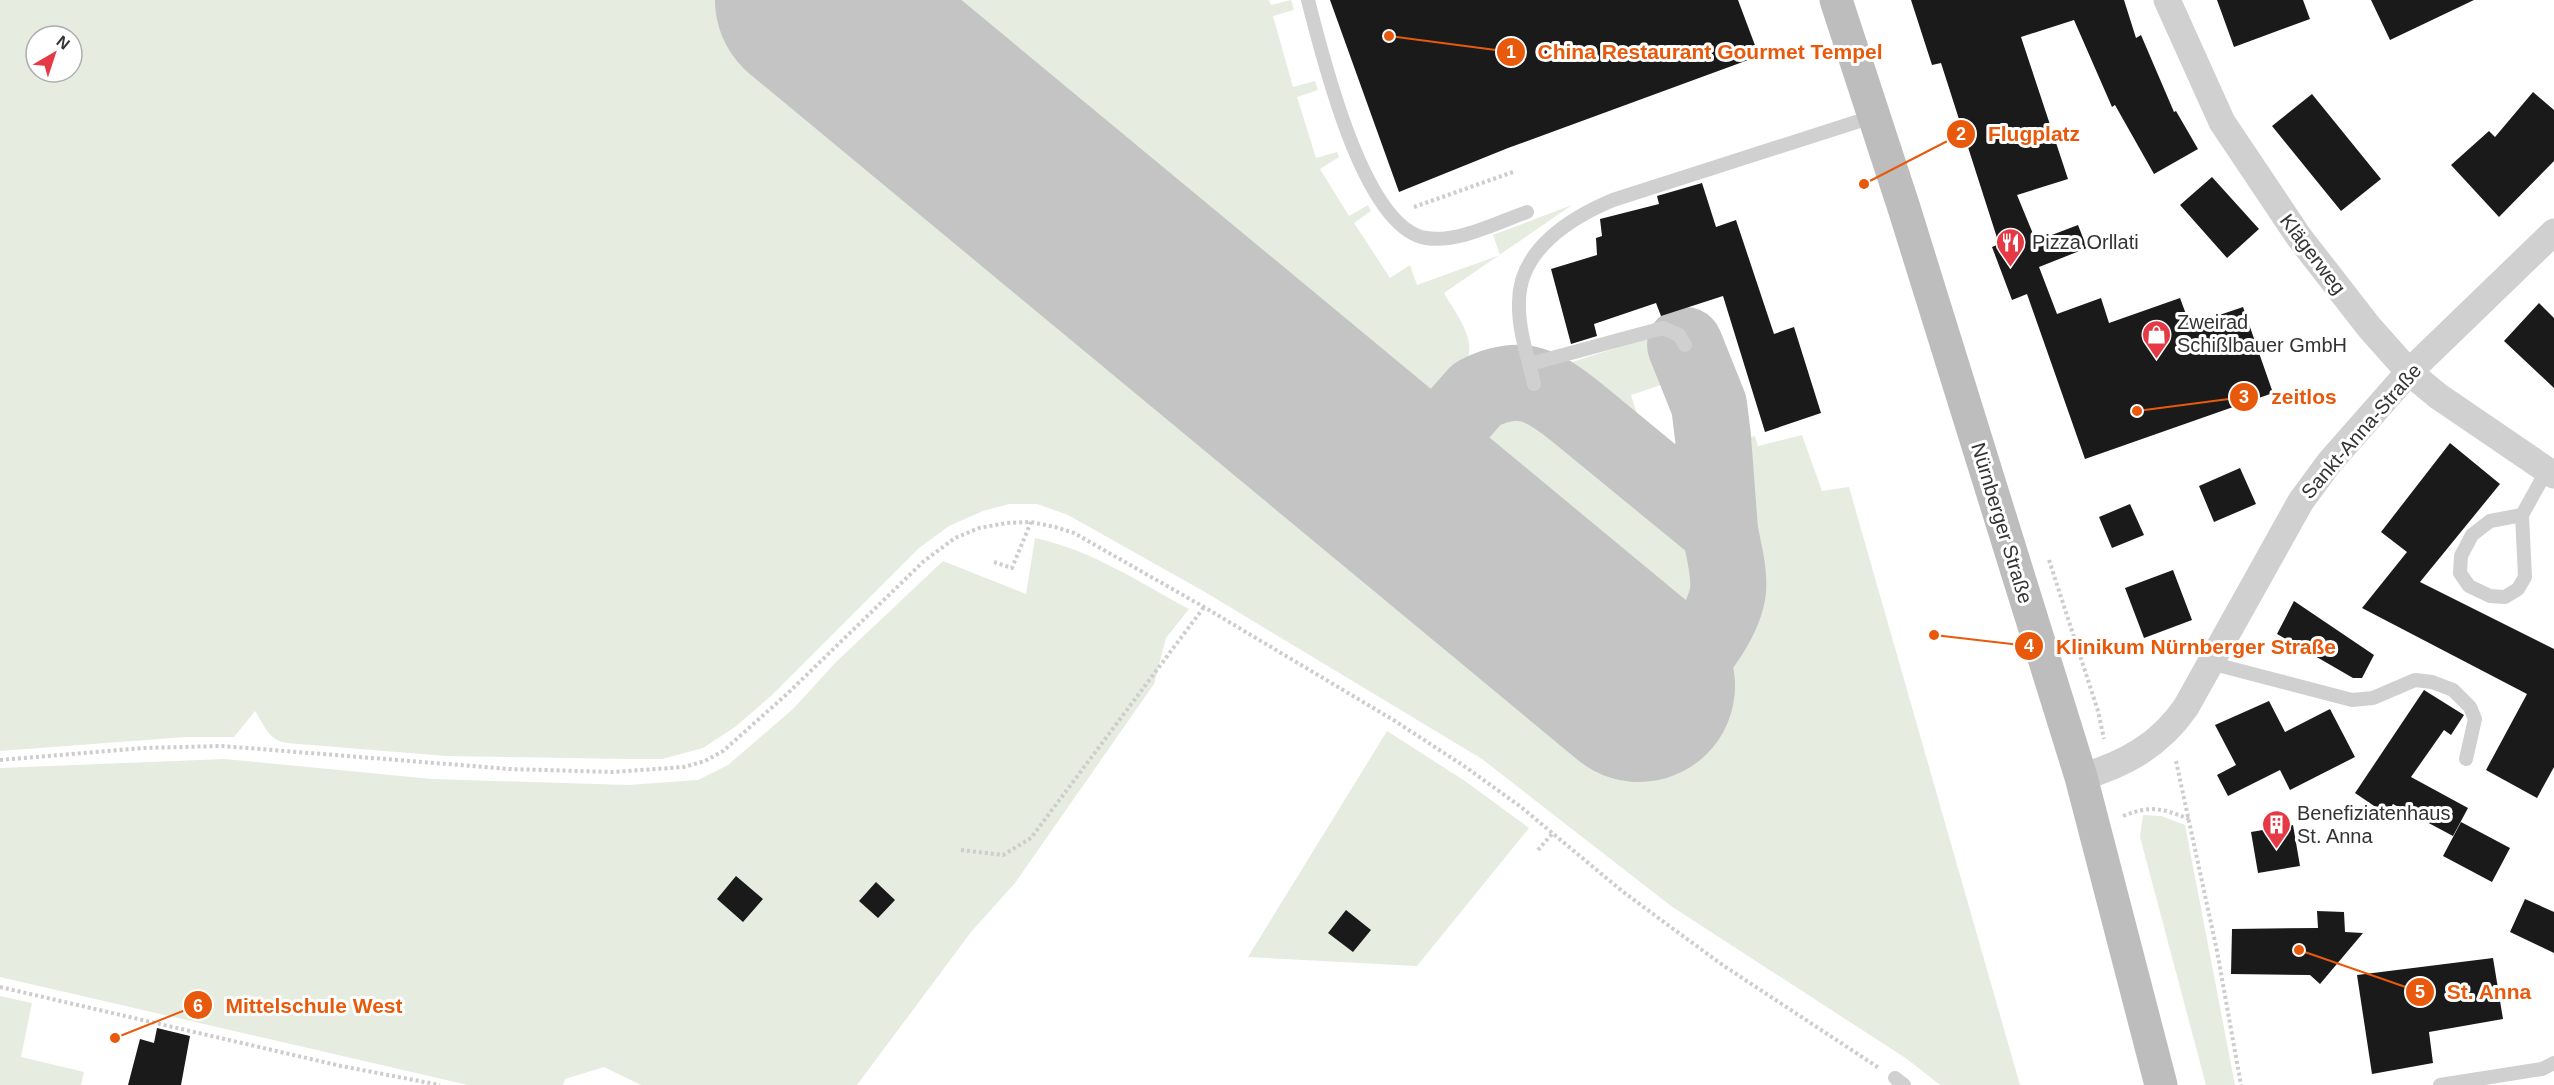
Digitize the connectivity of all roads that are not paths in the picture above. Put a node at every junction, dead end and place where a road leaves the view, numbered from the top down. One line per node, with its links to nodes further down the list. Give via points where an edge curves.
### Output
1 (1308, 0): 5 (lane, via 1331,89 1355,152 1401,227 1423,238 1442,239)
2 (1836, 0): 4 (main road, Nürnberger Straße)
3 (2167, 0): 9 (street, Klägerweg, via 2222,122 2299,237)
4 (1875, 116): 8 (lane, via 1613,200 1584,212 1558,230 1529,265 1520,285 1519,303); 15 (main road, Nürnberger Straße)
5 (1527, 212)
6 (2554, 232): 9 (street, Sankt-Anna-Straße)
7 (1685, 345): 8 (lane, via 1679,335 1663,328)
8 (1530, 364): 10 (lane)
9 (2409, 372): 11 (street, Klägerweg, via 2465,416); 13 (street, Sankt-Anna-Straße, via 2301,501)
10 (1534, 384)
11 (2550, 472): 12 (lane)
12 (2522, 515): 12 (lane, via 2525,577 2518,589 2505,597 2490,596 2469,586 2460,573 2461,556 2472,535 2490,521)
13 (2210, 663): 14 (lane, via 2352,700 2373,698 2415,680 2454,690 2475,719); 15 (street, Sankt-Anna-Straße, via 2186,707 2160,738 2132,758)
14 (2466, 759)
15 (2081, 777): 17 (main road, Nürnberger Straße)
16 (2554, 1063): 18 (lane, via 2542,1070)
17 (2161, 1085)
18 (2440, 1085)

